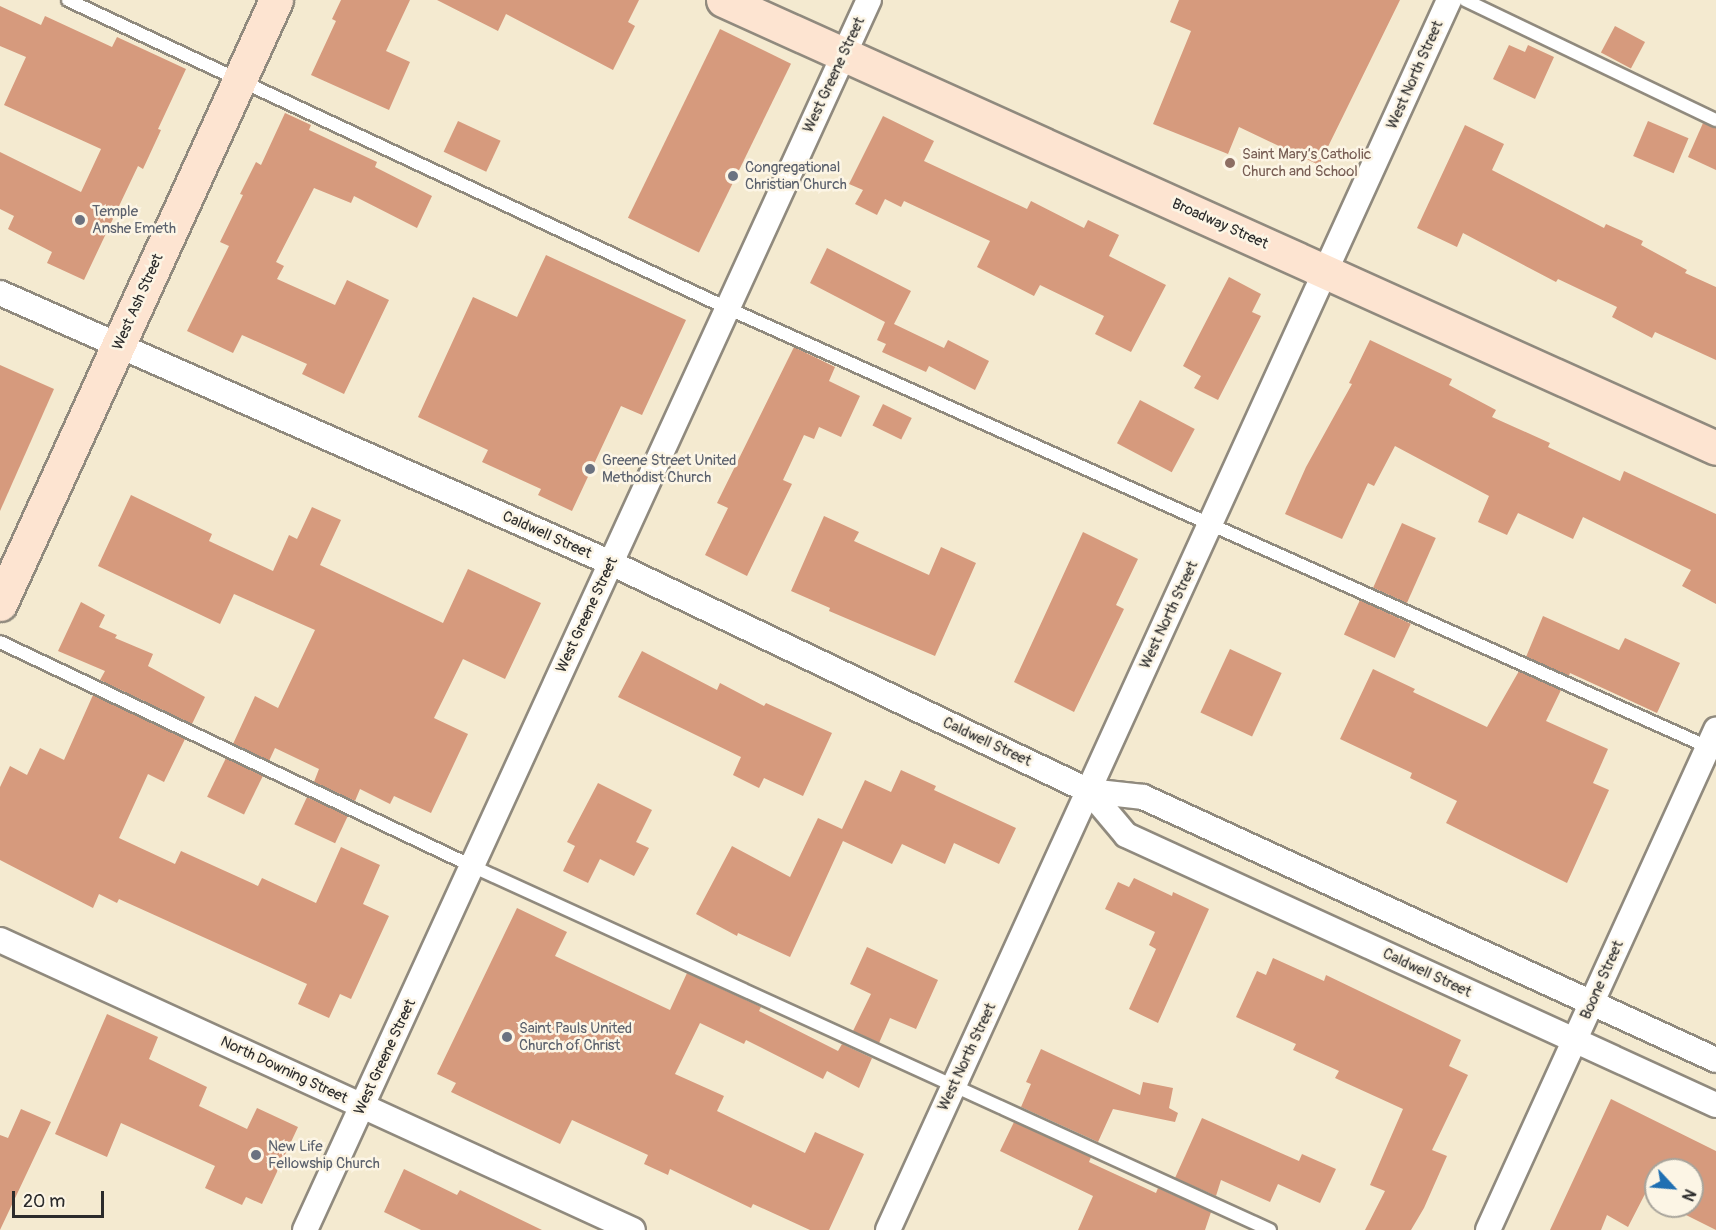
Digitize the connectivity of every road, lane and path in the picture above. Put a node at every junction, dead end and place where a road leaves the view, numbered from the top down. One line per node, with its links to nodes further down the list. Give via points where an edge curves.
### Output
1 (68, 0): 8 (lane)
2 (276, 0): 8 (street, West Ash Street)
3 (723, 0): 7 (street, Broadway Street)
4 (869, 0): 7 (street, West Greene Street)
5 (1449, 0): 10 (street, West North Street)
6 (1465, 0): 9 (lane)
7 (844, 54): 10 (street, Broadway Street); 12 (street, West Greene Street)
8 (239, 78): 12 (lane); 13 (street, West Ash Street)
9 (1716, 120)
10 (1326, 272): 14 (street, Broadway Street); 15 (street, West North Street)
11 (0, 293): 13 (street, Caldwell Street)
12 (728, 308): 15 (lane); 16 (street, West Greene Street)
13 (118, 346): 16 (street, Caldwell Street); 17 (street, West Ash Street)
14 (1716, 448)
15 (1210, 524): 19 (lane); 20 (street, West North Street)
16 (611, 563): 20 (street, Caldwell Street); 21 (street, West Greene Street)
17 (0, 604)
18 (0, 642): 21 (lane)
19 (1712, 738): 23 (street, Boone Street)
20 (1089, 790): 23 (street, Caldwell Street, via 1143,797); 24 (street, Caldwell Street, via 1126,835); 26 (street, West North Street)
21 (472, 866): 26 (lane); 28 (street, West Greene Street)
22 (0, 940): 28 (street, North Downing Street)
23 (1592, 1004): 24 (street, Boone Street); 25 (street, Caldwell Street)
24 (1575, 1041): 27 (street, Caldwell Street); 33 (street, Boone Street)
25 (1716, 1060)
26 (954, 1085): 31 (street, West North Street); 32 (lane)
27 (1716, 1105)
28 (362, 1106): 29 (street, West Greene Street); 30 (street, North Downing Street)
29 (305, 1230)
30 (633, 1230)
31 (888, 1230)
32 (1270, 1230)
33 (1488, 1230)

